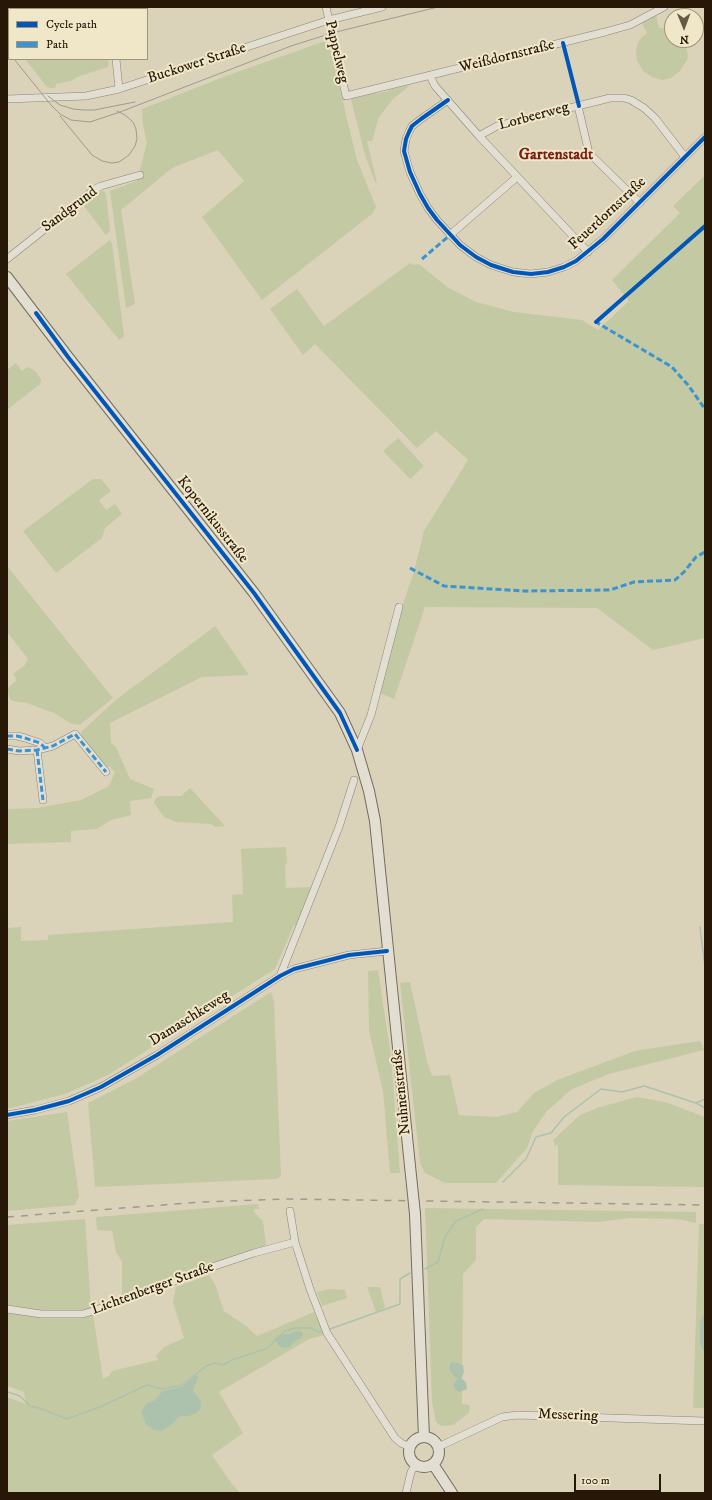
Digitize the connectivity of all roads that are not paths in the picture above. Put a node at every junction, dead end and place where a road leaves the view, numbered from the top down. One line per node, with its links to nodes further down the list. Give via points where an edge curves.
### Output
1 (326, 7): 5 (street, Pappelweg)
2 (382, 7): 5 (street, Buckower Straße)
3 (664, 7): 4 (street, Weißdornstraße)
4 (652, 10): 7 (street, Weißdornstraße, via 630,25)
5 (328, 20): 8 (street, Buckower Straße); 9 (street, Pappelweg)
6 (116, 60): 8 (street)
7 (430, 76): 9 (street, Weißdornstraße); 11 (street)
8 (120, 89): 10 (street, Buckower Straße, via 86,96)
9 (346, 96)
10 (7, 99)
11 (448, 100): 13 (street); 19 (street, Feuerdornstraße, via 412,126 404,151 422,199)
12 (578, 106): 13 (street, Lorbeerweg, via 497,126); 15 (street, Lorbeerweg, via 617,98 631,100 655,118); 18 (street, via 589,153)
13 (479, 136): 17 (street)
14 (705, 137): 15 (street, Feuerdornstraße)
15 (685, 157): 18 (street, Feuerdornstraße)
16 (140, 175): 21 (street, Sandgrund, via 95,189)
17 (516, 177): 19 (street); 20 (street)
18 (640, 203): 20 (street, Feuerdornstraße)
19 (450, 235): 20 (street, Feuerdornstraße, via 476,257 498,268 517,273 552,271 571,264)
20 (588, 252)
21 (7, 258)
22 (7, 277): 28 (main road, Kopernikusstraße, via 254,593 340,713)
23 (399, 607): 28 (street, via 373,708)
24 (7, 736): 25 (street, via 25,738 40,743)
25 (45, 748): 27 (street); 29 (street, via 75,734)
26 (7, 749): 27 (street)
27 (37, 750): 31 (street)
28 (357, 750): 32 (main road, Nuhnenstraße, via 375,821)
29 (106, 772)
30 (354, 780): 33 (street, via 339,827)
31 (43, 800)
32 (387, 951): 33 (street, Damaschkeweg, via 349,955 294,969); 39 (main road, Nuhnenstraße, bridge, via 415,1214)
33 (280, 976): 34 (street, Damaschkeweg, via 101,1087 69,1101)
34 (7, 1115)
35 (290, 1211): 36 (street)
36 (295, 1242): 37 (street, Lichtenberger Straße, via 215,1266 83,1314 40,1314); 40 (street, via 327,1333 395,1438)
37 (7, 1309)
38 (705, 1421): 41 (street, Messering, via 517,1415 502,1417)
39 (424, 1437): 40 (main road, via 414,1441); 41 (main road, via 431,1439)
40 (410, 1447): 42 (main road, via 410,1456)
41 (438, 1447): 43 (main road, via 438,1457)
42 (416, 1464): 43 (main road); 44 (street, via 411,1472)
43 (432, 1464): 45 (main road)
44 (406, 1493)
45 (452, 1493)

